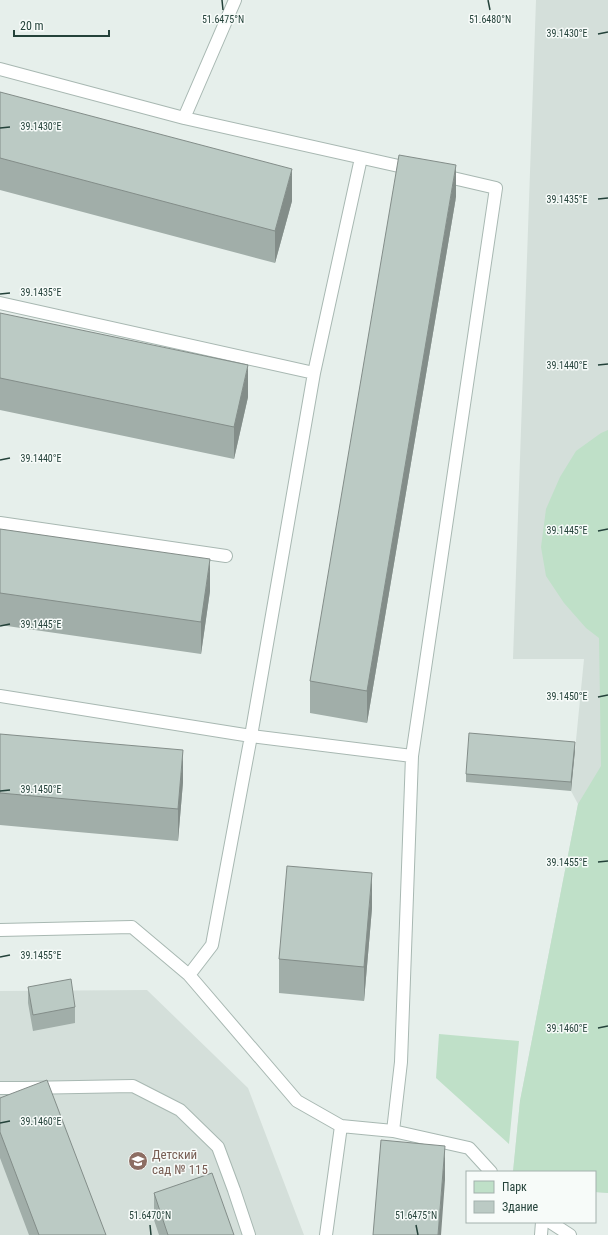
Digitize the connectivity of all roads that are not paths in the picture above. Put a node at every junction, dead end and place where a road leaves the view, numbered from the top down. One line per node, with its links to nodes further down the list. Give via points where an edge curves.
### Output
1 (235, 0): 3 (lane)
2 (0, 69): 3 (lane)
3 (184, 118): 4 (lane)
4 (361, 158): 6 (lane); 11 (lane, via 496,188)
5 (0, 303): 6 (lane)
6 (314, 373): 10 (lane)
7 (0, 523): 8 (lane)
8 (226, 556)
9 (0, 696): 10 (lane)
10 (251, 736): 11 (lane); 13 (lane, via 212,945)
11 (412, 756): 16 (lane, via 401,1062)
12 (0, 930): 13 (lane, via 132,927)
13 (189, 975): 15 (lane, via 297,1101)
14 (0, 1088): 20 (lane, via 133,1086 180,1110 218,1147)
15 (341, 1126): 16 (lane); 21 (lane)
16 (393, 1132): 17 (lane, via 469,1148)
17 (490, 1171)
18 (542, 1223): 22 (lane)
19 (552, 1223): 23 (lane)
20 (249, 1235)
21 (326, 1235)
22 (541, 1235)
23 (570, 1235)

